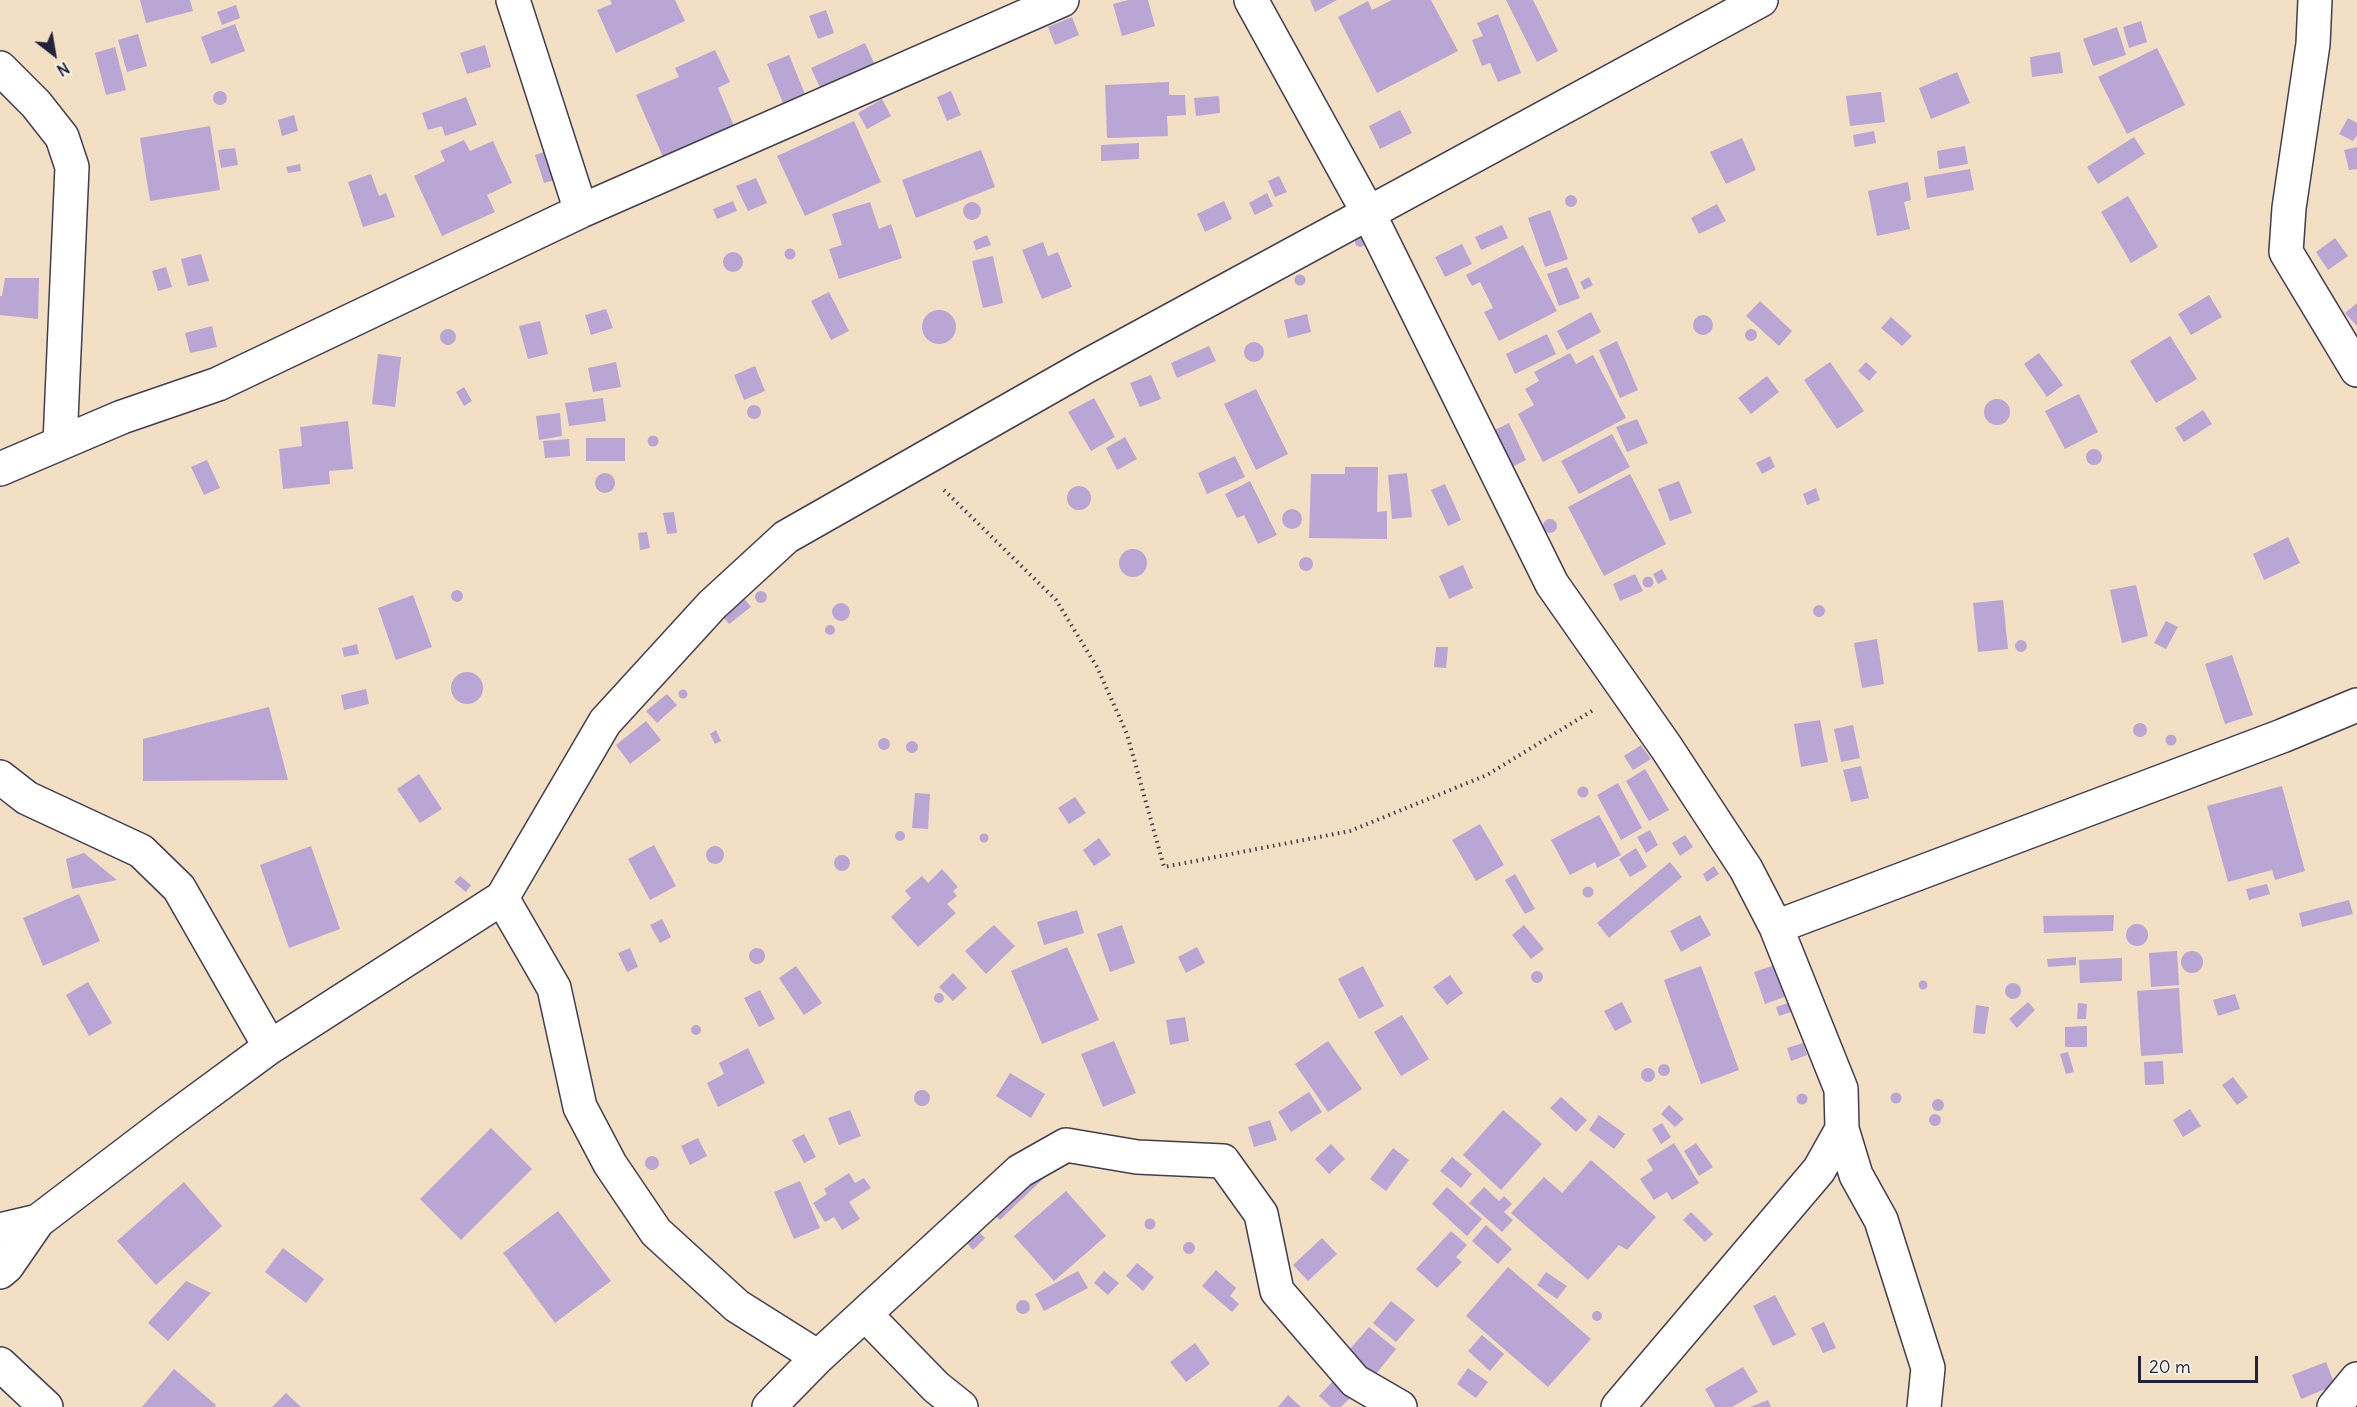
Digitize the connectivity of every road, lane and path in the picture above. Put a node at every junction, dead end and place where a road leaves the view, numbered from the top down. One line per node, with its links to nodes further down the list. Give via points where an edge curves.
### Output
1 (513, 0): 7 (street)
2 (1062, 0): 7 (street)
3 (1251, 0): 8 (street)
4 (2315, 0): 9 (street, via 2313,44 2286,252)
5 (1754, 2): 8 (street)
6 (0, 68): 10 (street, via 36,104 62,138 72,167)
7 (581, 211): 10 (street, via 218,384)
8 (1369, 214): 11 (street); 13 (street, via 1552,584)
9 (2357, 370)
10 (60, 443): 12 (street)
11 (916, 463): 13 (path, via 1056,600 1097,667 1127,734 1164,867 1350,831 1487,775); 16 (street, via 786,537 712,605 604,722)
12 (0, 469)
13 (1626, 689): 17 (street, via 1746,869)
14 (2357, 705): 17 (street)
15 (0, 777): 18 (street, via 27,798 141,851 179,888)
16 (502, 898): 18 (street); 24 (street, via 554,988 580,1107 610,1164 656,1232 737,1306)
17 (1776, 927): 19 (street, via 1841,1089)
18 (270, 1047): 20 (street)
19 (1842, 1129): 31 (street, via 1819,1170); 32 (street, via 1856,1175 1881,1220 1928,1368)
20 (38, 1221): 21 (street); 22 (street)
21 (0, 1230)
22 (0, 1272)
23 (865, 1314): 24 (street); 29 (street, via 936,1387); 30 (street, via 1020,1171 1066,1145 1137,1157 1222,1161 1261,1214 1277,1291 1355,1381)
24 (818, 1357): 28 (street)
25 (0, 1364): 27 (street)
26 (2357, 1379): 33 (street)
27 (45, 1407)
28 (769, 1407)
29 (961, 1407)
30 (1400, 1407)
31 (1618, 1407)
32 (1924, 1407)
33 (2334, 1407)

